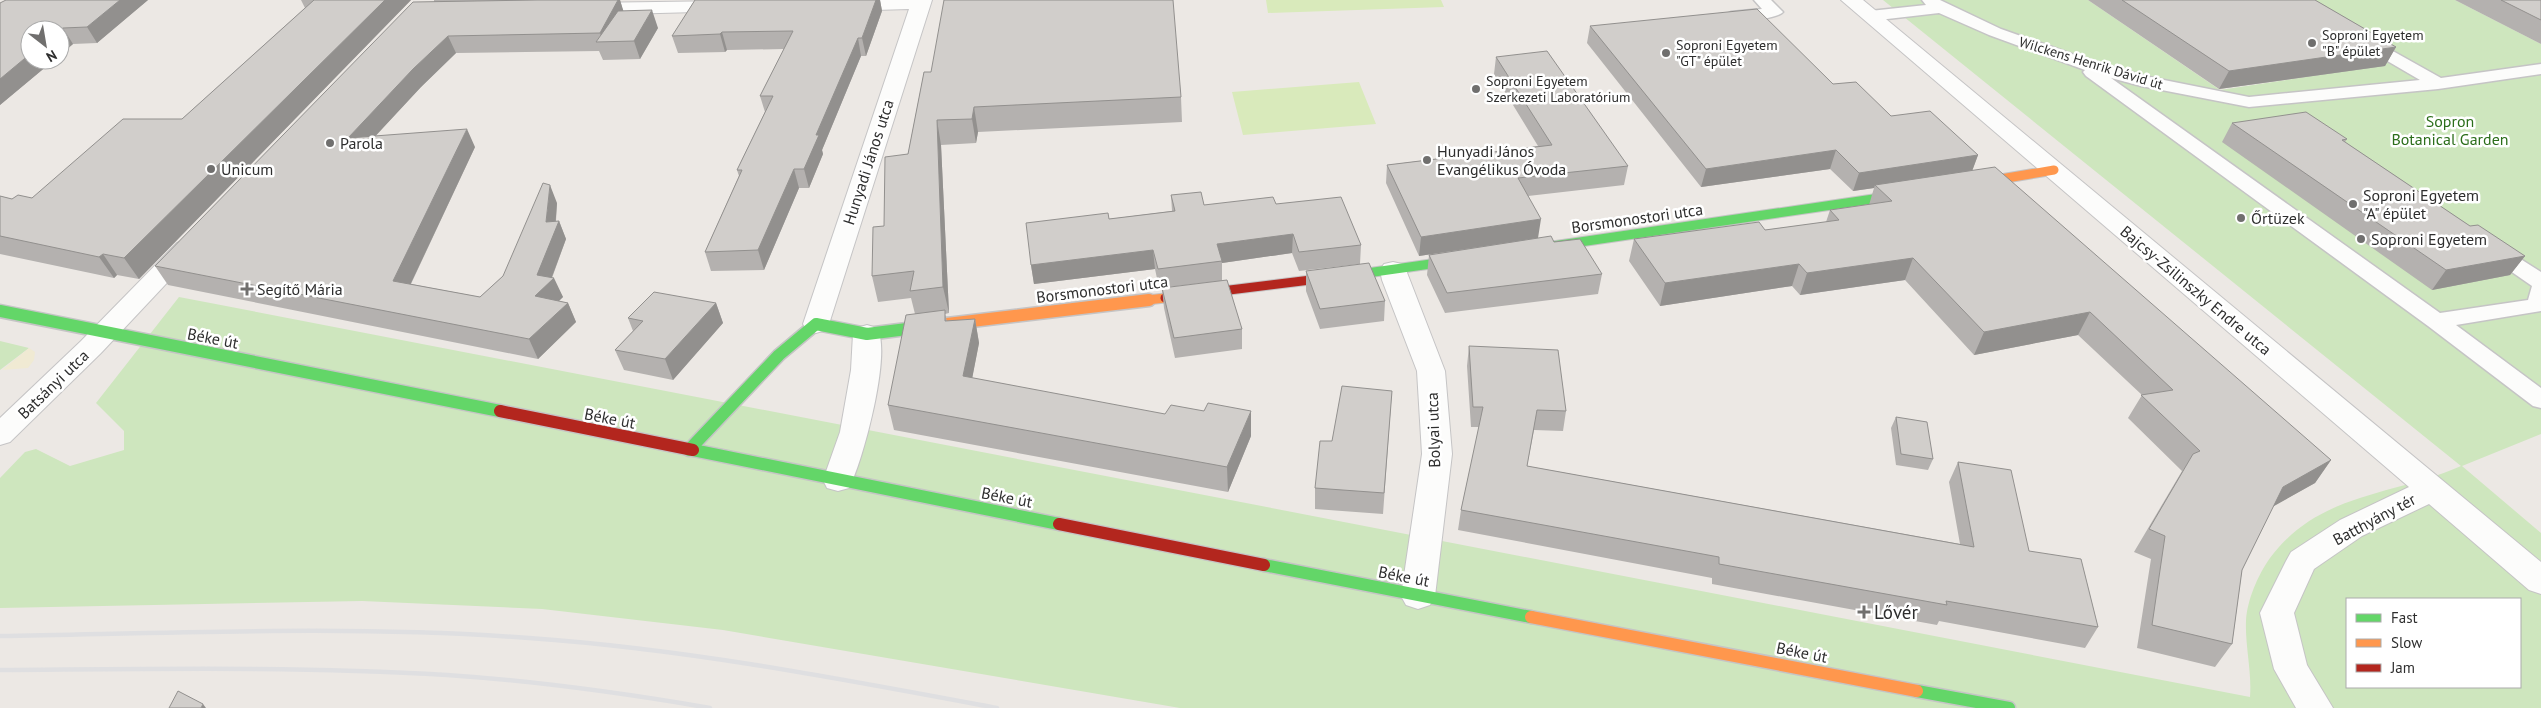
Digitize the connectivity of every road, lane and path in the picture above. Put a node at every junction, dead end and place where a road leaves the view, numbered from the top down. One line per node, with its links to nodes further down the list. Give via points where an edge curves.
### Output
1 (1762, 0): 8 (lane, via 1775,12)
2 (921, 2): 4 (street); 27 (street, Hunyadi János utca)
3 (1935, 4): 6 (lane); 10 (lane, Wilckens Henrik Dávid út, via 1995,32)
4 (819, 5)
5 (750, 6): 7 (street)
6 (1861, 8): 15 (street, Bajcsy-Zsilinszky Endre utca)
7 (563, 9)
8 (1718, 19)
9 (2354, 34): 12 (lane)
10 (2077, 62): 13 (lane, Wilckens Henrik Dávid út, via 2141,81); 26 (lane)
11 (2541, 69): 12 (lane, Wilckens Henrik Dávid út)
12 (2438, 84): 13 (lane, Wilckens Henrik Dávid út)
13 (2249, 102): 14 (lane)
14 (2283, 117)
15 (2054, 170): 16 (street); 34 (street, Bajcsy-Zsilinszky Endre utca)
16 (1956, 186)
17 (1918, 192): 20 (street, Borsmonostori utca)
18 (202, 232): 28 (street, Batsányi utca)
19 (2474, 239): 23 (lane)
20 (1533, 249)
21 (1477, 257): 22 (street, Borsmonostori utca)
22 (1393, 270): 29 (street, Borsmonostori utca); 36 (street, Bolyai utca, via 1430,371 1437,454)
23 (2541, 282)
24 (2541, 288): 26 (lane, via 2538,305)
25 (0, 311): 28 (street, Béke út)
26 (2436, 321): 30 (lane)
27 (816, 324): 29 (street); 32 (street, via 779,355)
28 (105, 332): 31 (street, Batsányi utca); 32 (street, Béke út)
29 (867, 334): 33 (street, via 855,432)
30 (2541, 400)
31 (0, 435)
32 (689, 450): 33 (street, Béke út)
33 (838, 480): 36 (street, Béke út)
34 (2432, 489): 35 (street, Bajcsy-Zsilinszky Endre utca); 38 (street, Batthyány tér, via 2351,528 2302,561 2277,612 2291,670)
35 (2541, 581)
36 (1418, 596): 37 (street, Béke út)
37 (2009, 708)
38 (2315, 708)

